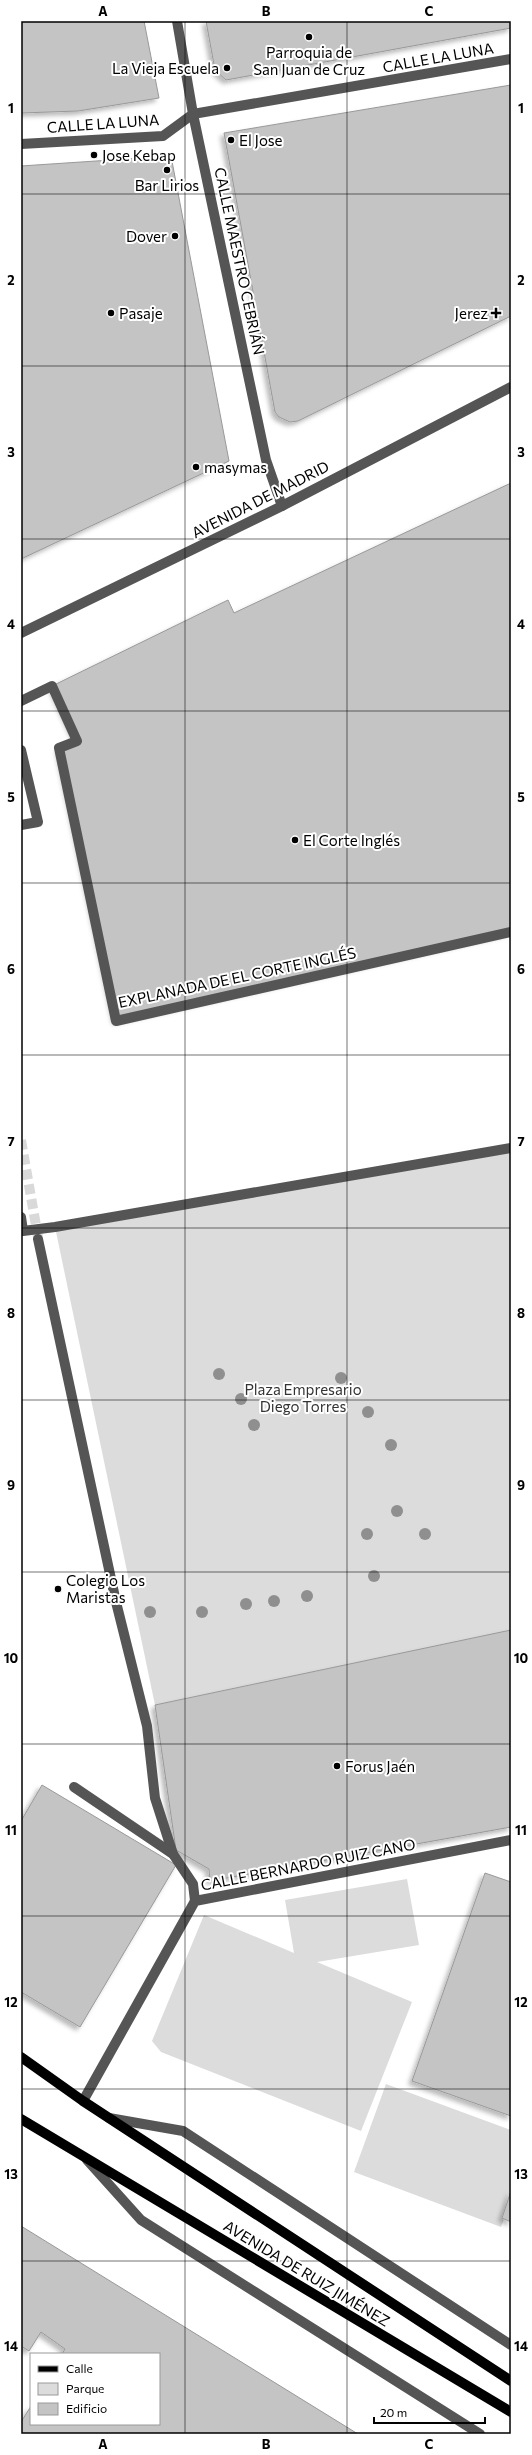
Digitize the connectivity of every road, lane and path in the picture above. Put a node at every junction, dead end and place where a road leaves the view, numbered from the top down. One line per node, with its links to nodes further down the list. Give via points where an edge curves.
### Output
1 (177, 21): 3 (street, CALLE MAESTRO CEBRIÁN)
2 (511, 59): 3 (street, CALLE LA LUNA)
3 (193, 114): 4 (street, CALLE LA LUNA, via 163,136); 6 (street, CALLE MAESTRO CEBRIÁN, via 266,460)
4 (21, 144)
5 (511, 387): 6 (street, AVENIDA DE MADRID)
6 (282, 506): 7 (street, AVENIDA DE MADRID)
7 (21, 633)
8 (21, 701): 11 (street, EXPLANADA DE EL CORTE INGLÉS, via 52,686 77,741 60,748 116,1021)
9 (21, 750): 10 (street, via 38,822)
10 (21, 825)
11 (511, 932)
12 (511, 1148): 13 (street, via 55,1228 23,1231)
13 (21, 1217)
14 (38, 1239): 17 (street, via 116,1602 147,1726 155,1798)
15 (74, 1787): 17 (street)
16 (511, 1840): 18 (street, CALLE BERNARDO RUIZ CANO)
17 (173, 1854): 18 (street, via 194,1884)
18 (195, 1901): 20 (street, CALLE BERNARDO RUIZ CANO)
19 (21, 2057): 20 (main road, AVENIDA DE RUIZ JIMÉNEZ)
20 (83, 2101): 21 (main road, AVENIDA DE RUIZ JIMÉNEZ)
21 (109, 2118): 24 (street, AVENIDA DE RUIZ JIMÉNEZ, via 183,2131); 25 (main road, AVENIDA DE RUIZ JIMÉNEZ)
22 (21, 2119): 23 (main road, AVENIDA DE RUIZ JIMÉNEZ)
23 (87, 2160): 26 (main road, AVENIDA DE RUIZ JIMÉNEZ); 27 (street, AVENIDA DE RUIZ JIMÉNEZ, via 141,2220)
24 (511, 2345)
25 (511, 2381)
26 (511, 2412)
27 (480, 2434)

